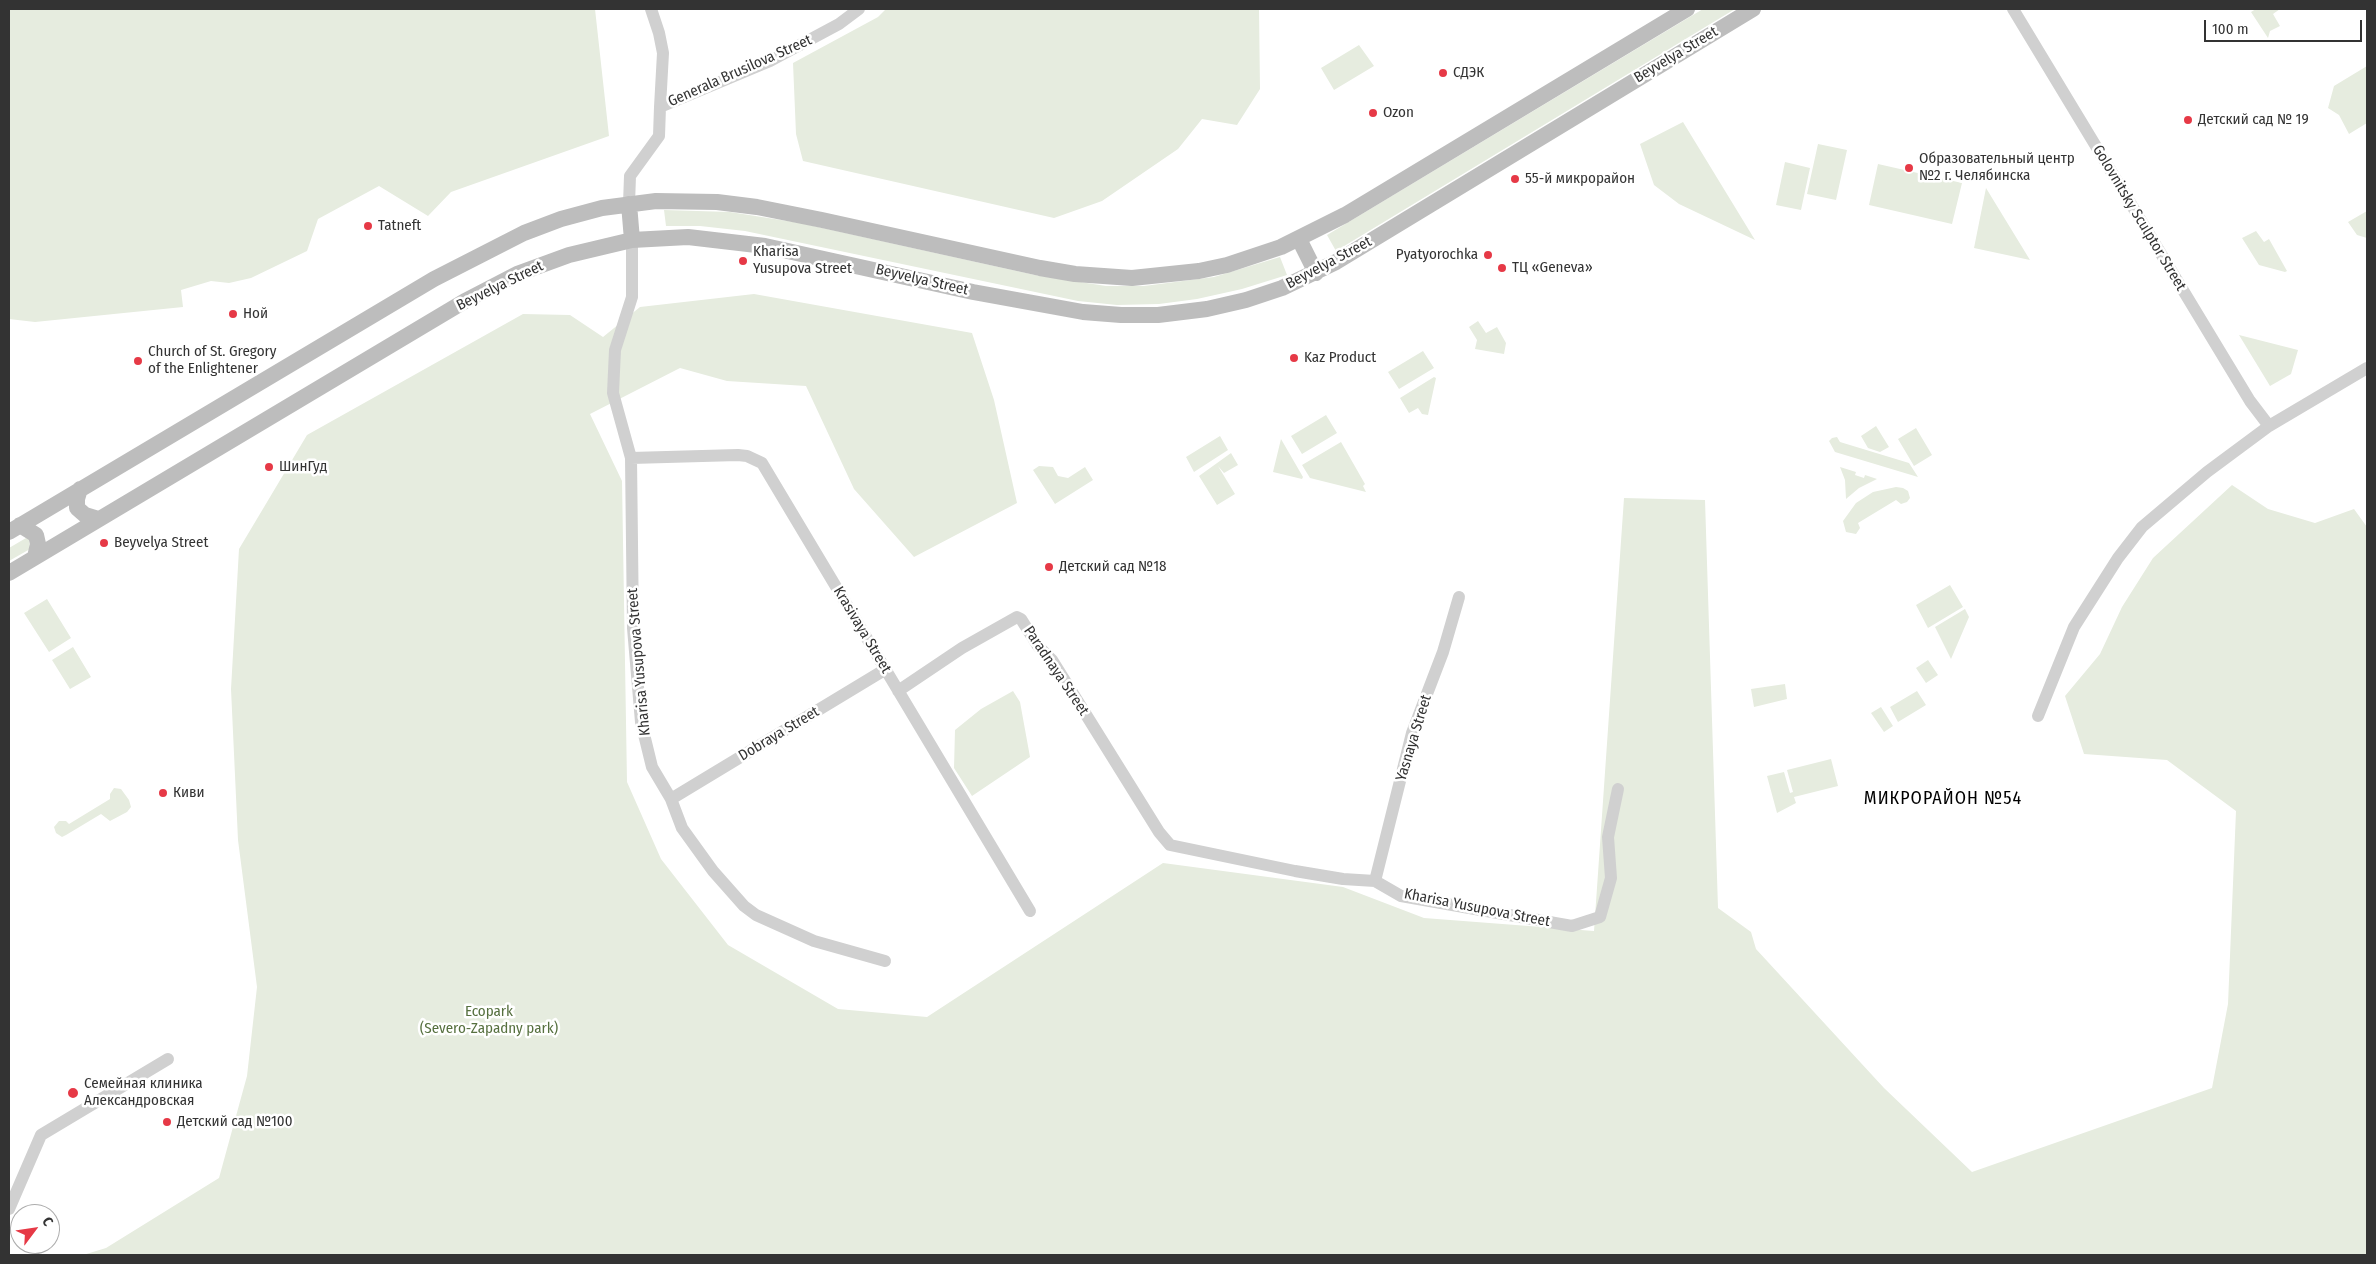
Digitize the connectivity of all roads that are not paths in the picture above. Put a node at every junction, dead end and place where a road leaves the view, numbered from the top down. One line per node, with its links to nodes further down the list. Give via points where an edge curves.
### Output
1 (651, 9): 6 (street, via 663,53)
2 (858, 9): 6 (street, Generala Brusilova Street, via 839,24 770,61)
3 (1686, 9): 8 (main road, via 1368,202)
4 (1753, 9): 10 (main road, Beyvelya Street)
5 (2013, 9): 12 (street, Golovnitsky Sculptor Street, via 2250,401)
6 (660, 107): 7 (street, Generala Brusilova Street, via 660,136 630,176)
7 (628, 204): 8 (main road, via 683,201 757,207 1040,268 1110,277 1199,271 1256,256); 9 (main road); 14 (main road, via 561,219 472,258)
8 (1299, 239): 10 (main road)
9 (632, 240): 10 (main road, Beyvelya Street, via 688,237 765,246 973,292 1083,312 1121,315 1158,315 1207,309 1246,300); 13 (street, Kharisa Yusupova Street, via 632,297 615,350 613,393); 15 (main road, Beyvelya Street, via 590,248 517,274 465,301)
10 (1316, 273)
11 (2367, 368): 12 (street)
12 (2269, 426): 22 (street, via 2206,472 2142,527 2074,627)
13 (631, 458): 20 (street, Krasivaya Street, via 747,456 762,463); 24 (street, Kharisa Yusupova Street, via 633,628 641,722 652,767)
14 (80, 489): 15 (main road, via 78,508 85,515); 16 (main road)
15 (98, 519): 17 (main road, Beyvelya Street)
16 (14, 529): 17 (main road, via 36,534)
17 (35, 557): 18 (main road, Beyvelya Street)
18 (9, 573)
19 (1459, 597): 26 (street, Yasnaya Street, via 1443,652 1412,733)
20 (886, 670): 21 (street, Krasivaya Street); 24 (street, Dobraya Street)
21 (898, 691): 25 (street, Paradnaya Street, via 1012,618 1021,619 1038,646 1052,660); 27 (street, Krasivaya Street)
22 (2038, 716)
23 (1618, 789): 26 (street, Kharisa Yusupova Street, via 1608,837 1611,878 1600,917 1572,926 1401,896)
24 (671, 799): 28 (street, Kharisa Yusupova Street, via 682,828 744,906 814,941)
25 (1170, 845): 26 (street, Kharisa Yusupova Street, via 1296,871)
26 (1375, 881)
27 (1030, 911)
28 (885, 961)
29 (168, 1059): 30 (street, via 42,1135)
30 (9, 1209)

